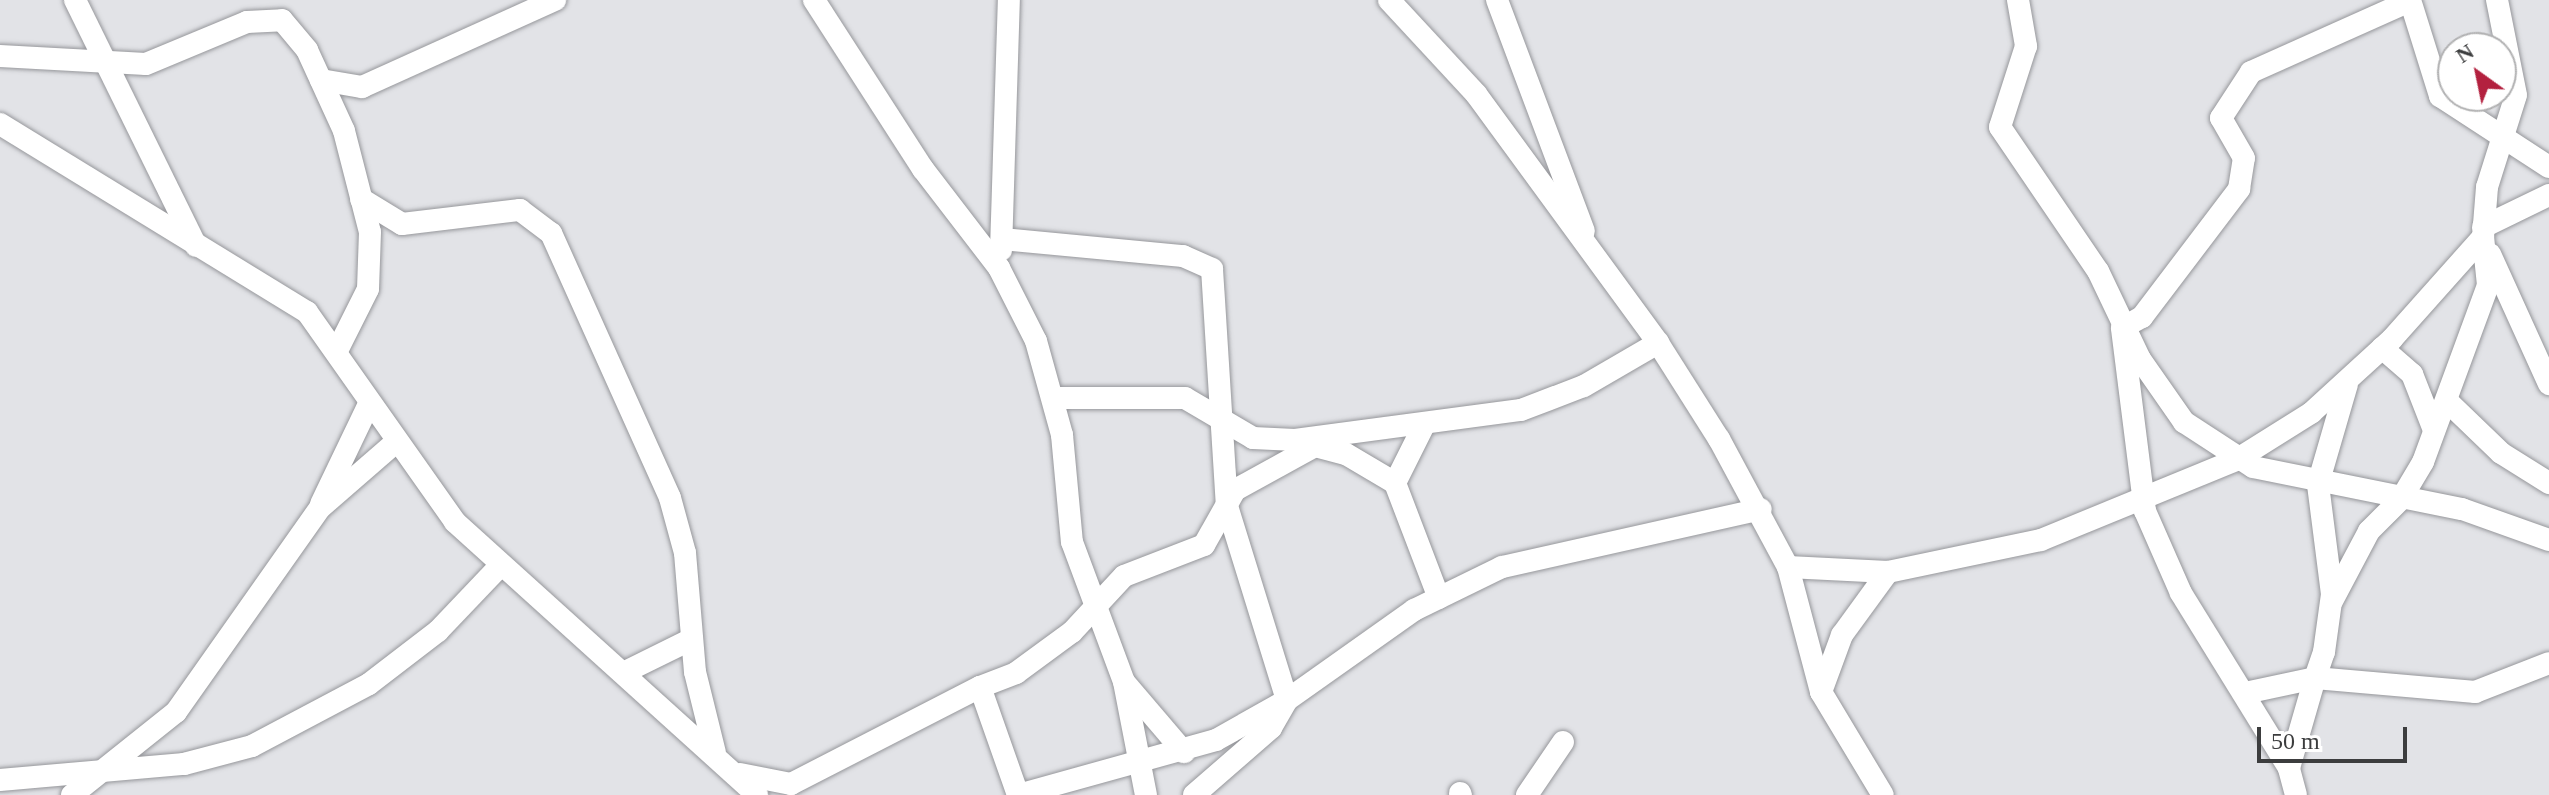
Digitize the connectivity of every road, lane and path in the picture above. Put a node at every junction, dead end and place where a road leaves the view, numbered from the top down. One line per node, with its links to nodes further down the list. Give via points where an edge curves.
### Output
1 (75, 0): 11 (street)
2 (555, 0): 14 (street)
3 (814, 0): 28 (street, via 923,169)
4 (1009, 0): 24 (street)
5 (1389, 0): 27 (street, via 1448,58)
6 (1497, 0): 27 (street)
7 (2018, 0): 29 (street, via 2026,46 2000,127 2098,271)
8 (2497, 0): 18 (street, via 2516,76)
9 (2410, 1): 18 (street, via 2440,96); 29 (street, via 2251,72 2221,118 2244,158 2239,189 2142,317)
10 (0, 56): 11 (street)
11 (107, 64): 12 (street); 15 (street)
12 (146, 64): 13 (street, via 262,18 282,20 295,32); 15 (street)
13 (321, 80): 14 (street); 17 (street)
14 (362, 87): 17 (street)
15 (125, 101): 25 (street)
16 (0, 124): 25 (street)
17 (344, 131): 21 (street)
18 (2501, 139): 19 (street); 23 (street)
19 (2549, 167)
20 (2549, 195): 23 (street)
21 (361, 199): 22 (street); 26 (street)
22 (402, 224): 26 (street); 59 (street, via 520,210 551,233 670,498 685,553)
23 (2483, 232): 31 (street); 34 (street); 36 (street, via 2488,285)
24 (1002, 239): 28 (street); 38 (street, via 1210,263)
25 (197, 247): 32 (street, via 296,302)
26 (372, 251): 32 (street, via 368,289)
27 (1591, 253): 30 (street)
28 (999, 268): 35 (street, via 1036,341)
29 (2122, 328): 43 (street, via 2184,422); 47 (street)
30 (1658, 343): 39 (street, via 1550,401); 51 (street)
31 (2382, 348): 33 (street); 40 (street, via 2412,374)
32 (337, 351): 37 (street)
33 (2347, 384): 43 (street); 46 (street)
34 (2549, 384)
35 (1053, 398): 38 (street, via 1185,398); 58 (street, via 1072,542)
36 (2447, 401): 40 (street); 45 (street, via 2501,453)
37 (369, 404): 41 (street); 50 (street)
38 (1220, 415): 42 (street, via 1253,438); 49 (street)
39 (1423, 427): 42 (street); 44 (street)
40 (2434, 430): 48 (street)
41 (396, 442): 50 (street); 53 (street, via 455,522)
42 (1305, 443): 44 (street, via 1369,465); 49 (street, via 1250,476)
43 (2236, 460): 46 (street); 47 (street)
44 (1395, 483): 56 (street)
45 (2549, 483)
46 (2318, 484): 48 (street); 57 (street)
47 (2141, 497): 55 (street, via 2041,540); 66 (street, via 2181,593)
48 (2401, 499): 52 (street, via 2462,509); 57 (street, via 2369,531)
49 (1227, 506): 58 (street, via 1204,545 1124,576); 67 (street)
50 (320, 508): 73 (street, via 176,712)
51 (1761, 509): 54 (street); 56 (street, via 1536,555)
52 (2549, 540)
53 (500, 566): 61 (street); 73 (street, via 438,631 299,725 216,758)
54 (1788, 567): 55 (street); 65 (street)
55 (1888, 572): 65 (street, via 1842,635)
56 (1439, 598): 67 (street)
57 (2332, 601): 62 (street)
58 (1096, 606): 63 (street); 64 (street, via 1039,658)
59 (690, 640): 61 (street); 70 (street)
60 (2549, 663): 62 (street, via 2475,692)
61 (625, 672): 70 (street)
62 (2315, 678): 66 (street); 72 (street)
63 (1124, 682): 69 (street); 71 (street)
64 (980, 687): 74 (street, via 791,784); 79 (street)
65 (1821, 692): 83 (street)
66 (2245, 693): 72 (street)
67 (1287, 700): 69 (street); 81 (street, via 1271,728)
68 (1563, 742): 82 (street)
69 (1184, 752): 71 (street)
70 (715, 754): 74 (street)
71 (1140, 763): 79 (street); 80 (street)
72 (2289, 768): 84 (street)
73 (97, 774): 76 (street); 77 (street)
74 (739, 774): 78 (street)
75 (0, 780): 76 (street)
76 (43, 787)
77 (72, 795)
78 (757, 795)
79 (1018, 795)
80 (1146, 795)
81 (1194, 795)
82 (1527, 795)
83 (1883, 795)
84 (2296, 795)

